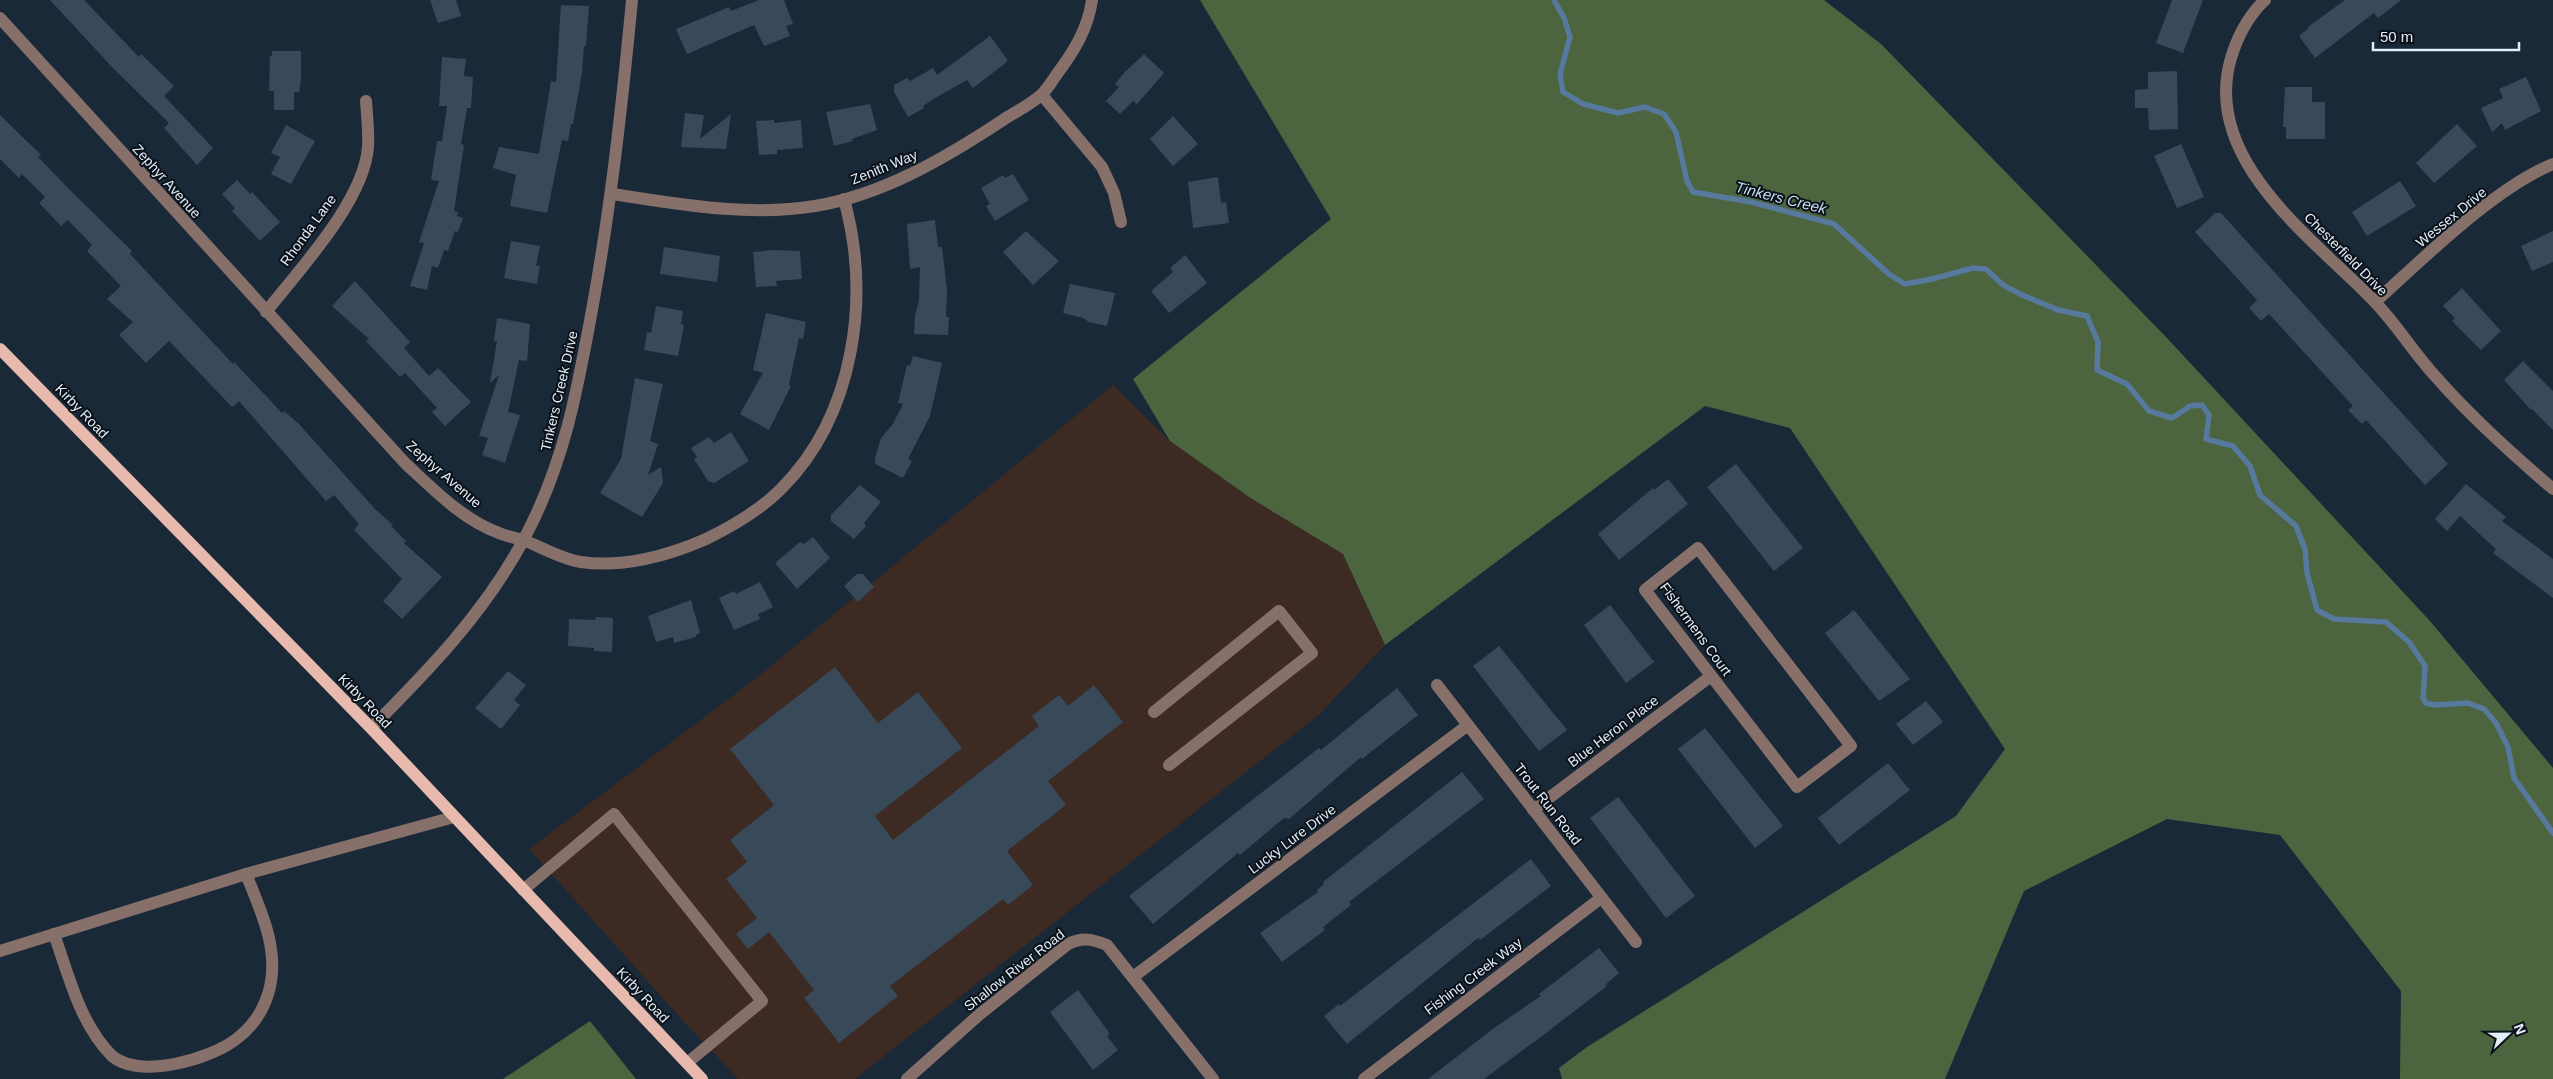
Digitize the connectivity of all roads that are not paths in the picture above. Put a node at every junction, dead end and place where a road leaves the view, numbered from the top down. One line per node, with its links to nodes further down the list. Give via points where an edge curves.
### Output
1 (632, 0): 8 (street, Tinkers Creek Drive)
2 (1092, 0): 5 (street, Zenith Way, via 1082,35)
3 (2265, 0): 11 (street, Chesterfield Drive, via 2243,27 2229,66 2225,87 2236,138 2251,171 2269,195)
4 (0, 18): 12 (street, Zephyr Avenue)
5 (1042, 95): 9 (street, Zenith Way, via 951,153); 10 (street, via 1102,167 1114,194)
6 (366, 101): 12 (street, Rhonda Lane, via 368,148 352,195 328,234)
7 (2553, 164): 11 (street, Wessex Drive, via 2520,182 2480,211)
8 (612, 194): 9 (street, Zenith Way, via 751,210 815,206); 15 (street, Tinkers Creek Drive, via 568,431 556,472)
9 (844, 199): 15 (street, Zephyr Avenue, via 855,252 856,313 852,351 824,428 781,489 750,514 711,536 691,546 646,559 580,562)
10 (1121, 222)
11 (2375, 302): 14 (street, Chesterfield Drive, via 2435,377 2501,445)
12 (266, 312): 15 (street, Zephyr Avenue, via 430,486 475,521)
13 (0, 349): 20 (main road, Kirby Road)
14 (2553, 489)
15 (524, 541): 20 (street, Tinkers Creek Drive, via 464,631)
16 (1711, 676): 16 (street, Fishermens Court, via 1798,787 1851,746 1698,548 1645,590); 22 (street, Blue Heron Place)
17 (1437, 685): 19 (street, Trout Run Road)
18 (1154, 712): 21 (street, via 1279,611 1312,652)
19 (1468, 725): 22 (street, Trout Run Road); 30 (street, Lucky Lure Drive)
20 (371, 728): 23 (main road, Kirby Road)
21 (1169, 765)
22 (1533, 810): 26 (street, Trout Run Road)
23 (454, 816): 24 (street); 25 (main road, Kirby Road)
24 (246, 874): 27 (street); 27 (street, via 267,929 270,948 272,967 264,1005 252,1024 235,1040 182,1064 147,1069 125,1066 112,1056 77,1002)
25 (523, 890): 31 (main road, Kirby Road); 31 (street, via 614,814 762,1001)
26 (1601, 898): 28 (street, Trout Run Road); 35 (street, Fishing Creek Way)
27 (54, 934): 29 (street)
28 (1636, 942)
29 (0, 951)
30 (1134, 977): 33 (street, Shallow River Road, via 1107,945 1081,938 1068,944 980,1014); 34 (street, Shallow River Road)
31 (687, 1063): 32 (main road, Kirby Road)
32 (702, 1079)
33 (908, 1079)
34 (1213, 1079)
35 (1364, 1079)

